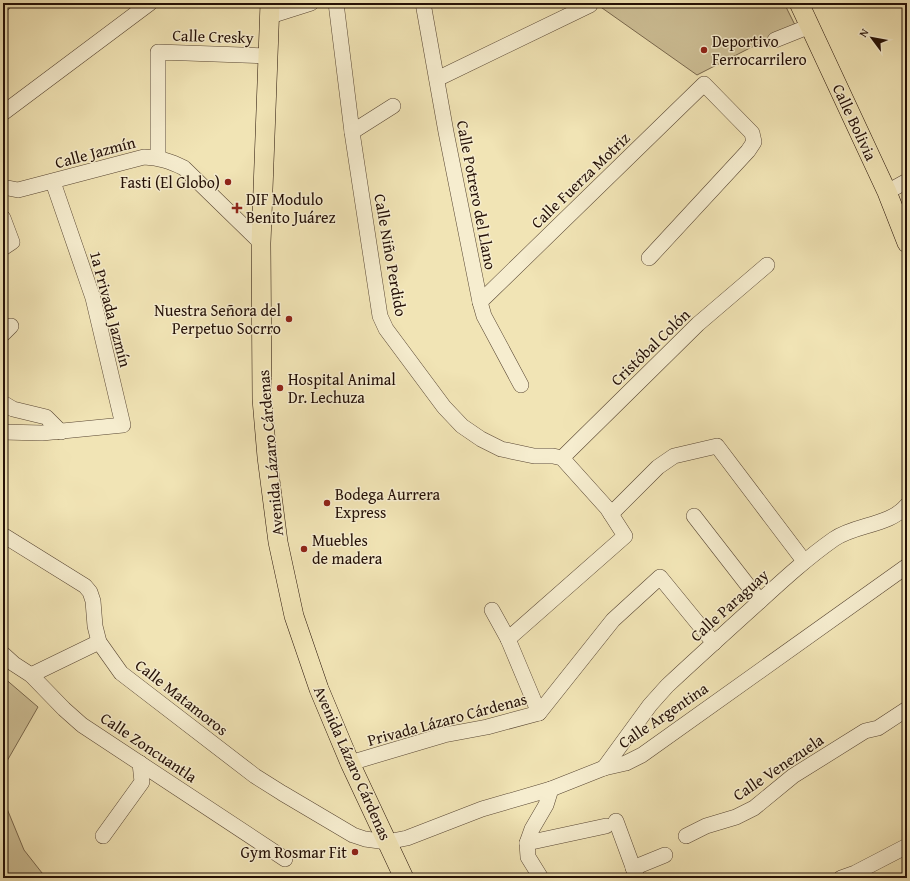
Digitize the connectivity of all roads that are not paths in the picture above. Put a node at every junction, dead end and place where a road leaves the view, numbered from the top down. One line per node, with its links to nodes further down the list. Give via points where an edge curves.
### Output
1 (150, 3): 13 (street)
2 (311, 3): 7 (street)
3 (336, 3): 14 (street, Calle Niño Perdido)
4 (423, 3): 11 (street, Calle Potrero del Llano)
5 (799, 3): 8 (main road, Calle Bolivia)
6 (590, 6): 11 (street)
7 (270, 9): 10 (main road, Avenida Lázaro Cárdenas)
8 (810, 26): 9 (street); 19 (main road, Calle Bolivia)
9 (775, 40)
10 (267, 56): 15 (street, Calle Cresky, via 158,52); 21 (main road, Avenida Lázaro Cárdenas)
11 (437, 79): 26 (street, Calle Potrero del Llano)
12 (394, 106): 14 (street)
13 (3, 112)
14 (352, 132): 31 (street, Calle Niño Perdido, via 380,316 386,330 444,407 462,426 501,449 534,456)
15 (158, 158): 17 (street, Calle Jazmín, via 144,157); 21 (street, Calle Jazmín, via 184,168)
16 (907, 181): 19 (street)
17 (53, 182): 18 (street, Calle Jazmín, via 18,190); 30 (street, 1a Privada Jazmín, via 93,298 123,425)
18 (3, 187)
19 (887, 192): 22 (main road, Calle Bolivia)
20 (3, 218): 23 (street)
21 (261, 243): 50 (main road, Avenida Lázaro Cárdenas, via 262,399 278,542 294,616 319,688)
22 (907, 243)
23 (7, 245)
24 (649, 258): 26 (street, Calle Fuerza Motriz, via 754,142 752,133 704,84)
25 (767, 265): 31 (street, Cristóbal Colón, via 698,324)
26 (480, 302): 27 (street, Calle Potrero del Llano, via 484,316)
27 (521, 385)
28 (3, 403): 30 (street, via 46,417)
29 (3, 432): 30 (street)
30 (61, 432)
31 (562, 458): 33 (street)
32 (907, 505): 36 (street, Calle Paraguay, via 892,517 835,538)
33 (611, 514): 36 (street, via 658,467 674,456 717,446); 40 (street, via 624,536)
34 (694, 516): 38 (street)
35 (3, 536): 41 (street, Calle Matamoros, via 85,586 93,601)
36 (804, 561): 38 (street, Calle Paraguay)
37 (907, 566): 51 (street, Calle Argentina, via 642,755 626,763)
38 (760, 601): 42 (street, Calle Paraguay)
39 (492, 610): 40 (street)
40 (508, 639): 47 (street)
41 (99, 642): 44 (street); 55 (street, Calle Matamoros, via 121,673 255,776 353,835)
42 (714, 643): 47 (street, Privada Lázaro Cárdenas, via 660,577 613,620); 51 (street, Calle Paraguay, via 650,705)
43 (3, 654): 44 (street, Calle Zoncuantla)
44 (31, 675): 49 (street, Calle Zoncuantla, via 82,725)
45 (907, 698): 48 (street, Calle Venezuela, via 874,721)
46 (907, 709): 48 (street, Calle Venezuela, via 878,728)
47 (539, 713): 50 (street, Privada Lázaro Cárdenas, via 444,735)
48 (865, 731): 54 (street, Calle Venezuela, via 793,776 754,808)
49 (140, 763): 53 (street, via 142,782); 59 (street, Calle Zoncuantla)
50 (350, 763): 55 (main road, Avenida Lázaro Cárdenas)
51 (604, 768): 52 (street, Calle Argentina)
52 (551, 789): 55 (street, Calle Argentina, via 482,809 407,838); 56 (street)
53 (103, 836)
54 (686, 836)
55 (387, 842): 61 (main road, Avenida Lázaro Cárdenas)
56 (527, 843): 60 (street, via 611,824); 62 (street, via 528,857)
57 (907, 846): 63 (street)
58 (665, 855): 60 (street)
59 (285, 859)
60 (635, 873)
61 (399, 875)
62 (542, 878)
63 (842, 878)

